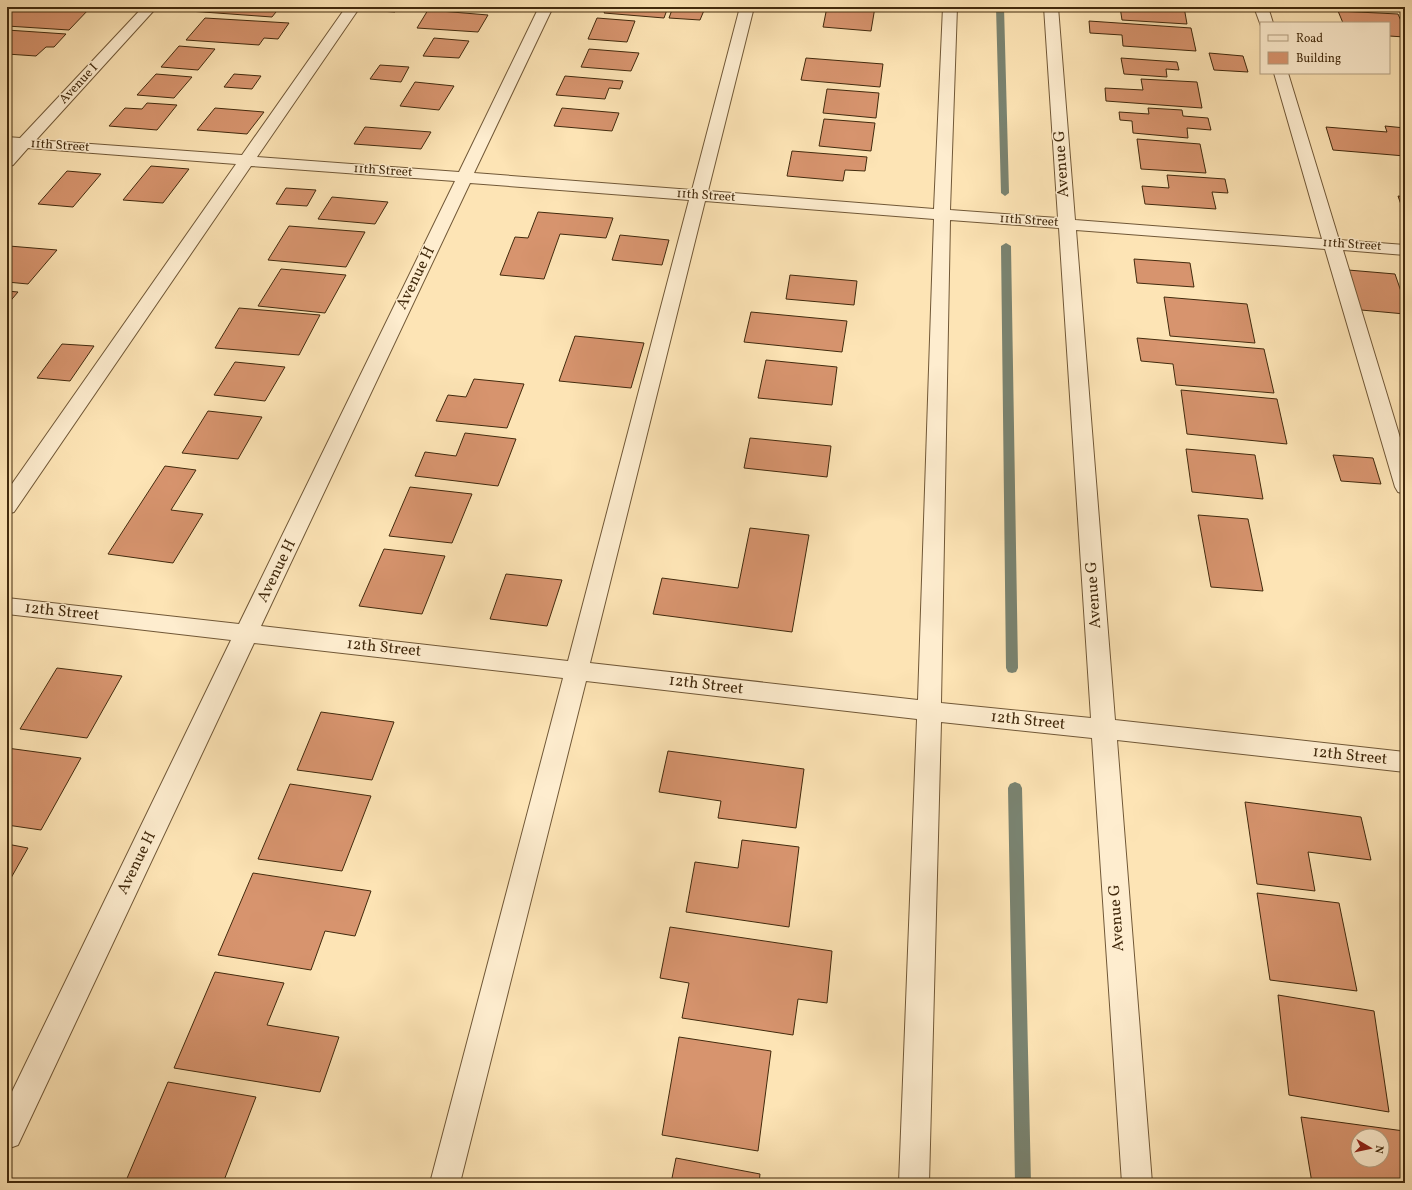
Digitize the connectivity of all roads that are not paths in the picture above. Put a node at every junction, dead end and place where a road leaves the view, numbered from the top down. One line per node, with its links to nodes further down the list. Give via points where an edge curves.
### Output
1 (150, 7): 11 (street, Avenue I)
2 (353, 7): 12 (street)
3 (546, 7): 14 (street, Avenue H)
4 (747, 7): 15 (street)
5 (950, 7): 16 (street)
6 (1051, 7): 17 (street, Avenue G)
7 (1261, 7): 8 (street)
8 (1266, 22)
9 (1281, 74): 18 (street)
10 (7, 142): 11 (street, 11th Street)
11 (24, 143): 12 (street, 11th Street); 13 (street, Avenue I)
12 (247, 160): 14 (street, 11th Street); 21 (street)
13 (7, 162)
14 (465, 177): 15 (street, 11th Street); 23 (street, Avenue H)
15 (698, 195): 16 (street, 11th Street); 24 (street)
16 (942, 214): 17 (street, 11th Street); 25 (street)
17 (1067, 223): 18 (street, 11th Street); 26 (street, Avenue G)
18 (1332, 244): 19 (street, 11th Street); 20 (street)
19 (1405, 250)
20 (1405, 487)
21 (7, 507)
22 (7, 606): 23 (street, 12th Street)
23 (247, 633): 24 (street, 12th Street); 28 (street, Avenue H)
24 (576, 670): 25 (street, 12th Street); 29 (street)
25 (929, 711): 26 (street, 12th Street); 30 (street)
26 (1104, 728): 27 (street, 12th Street); 31 (street, Avenue G)
27 (1405, 762)
28 (7, 1134)
29 (445, 1183)
30 (914, 1183)
31 (1137, 1183)

